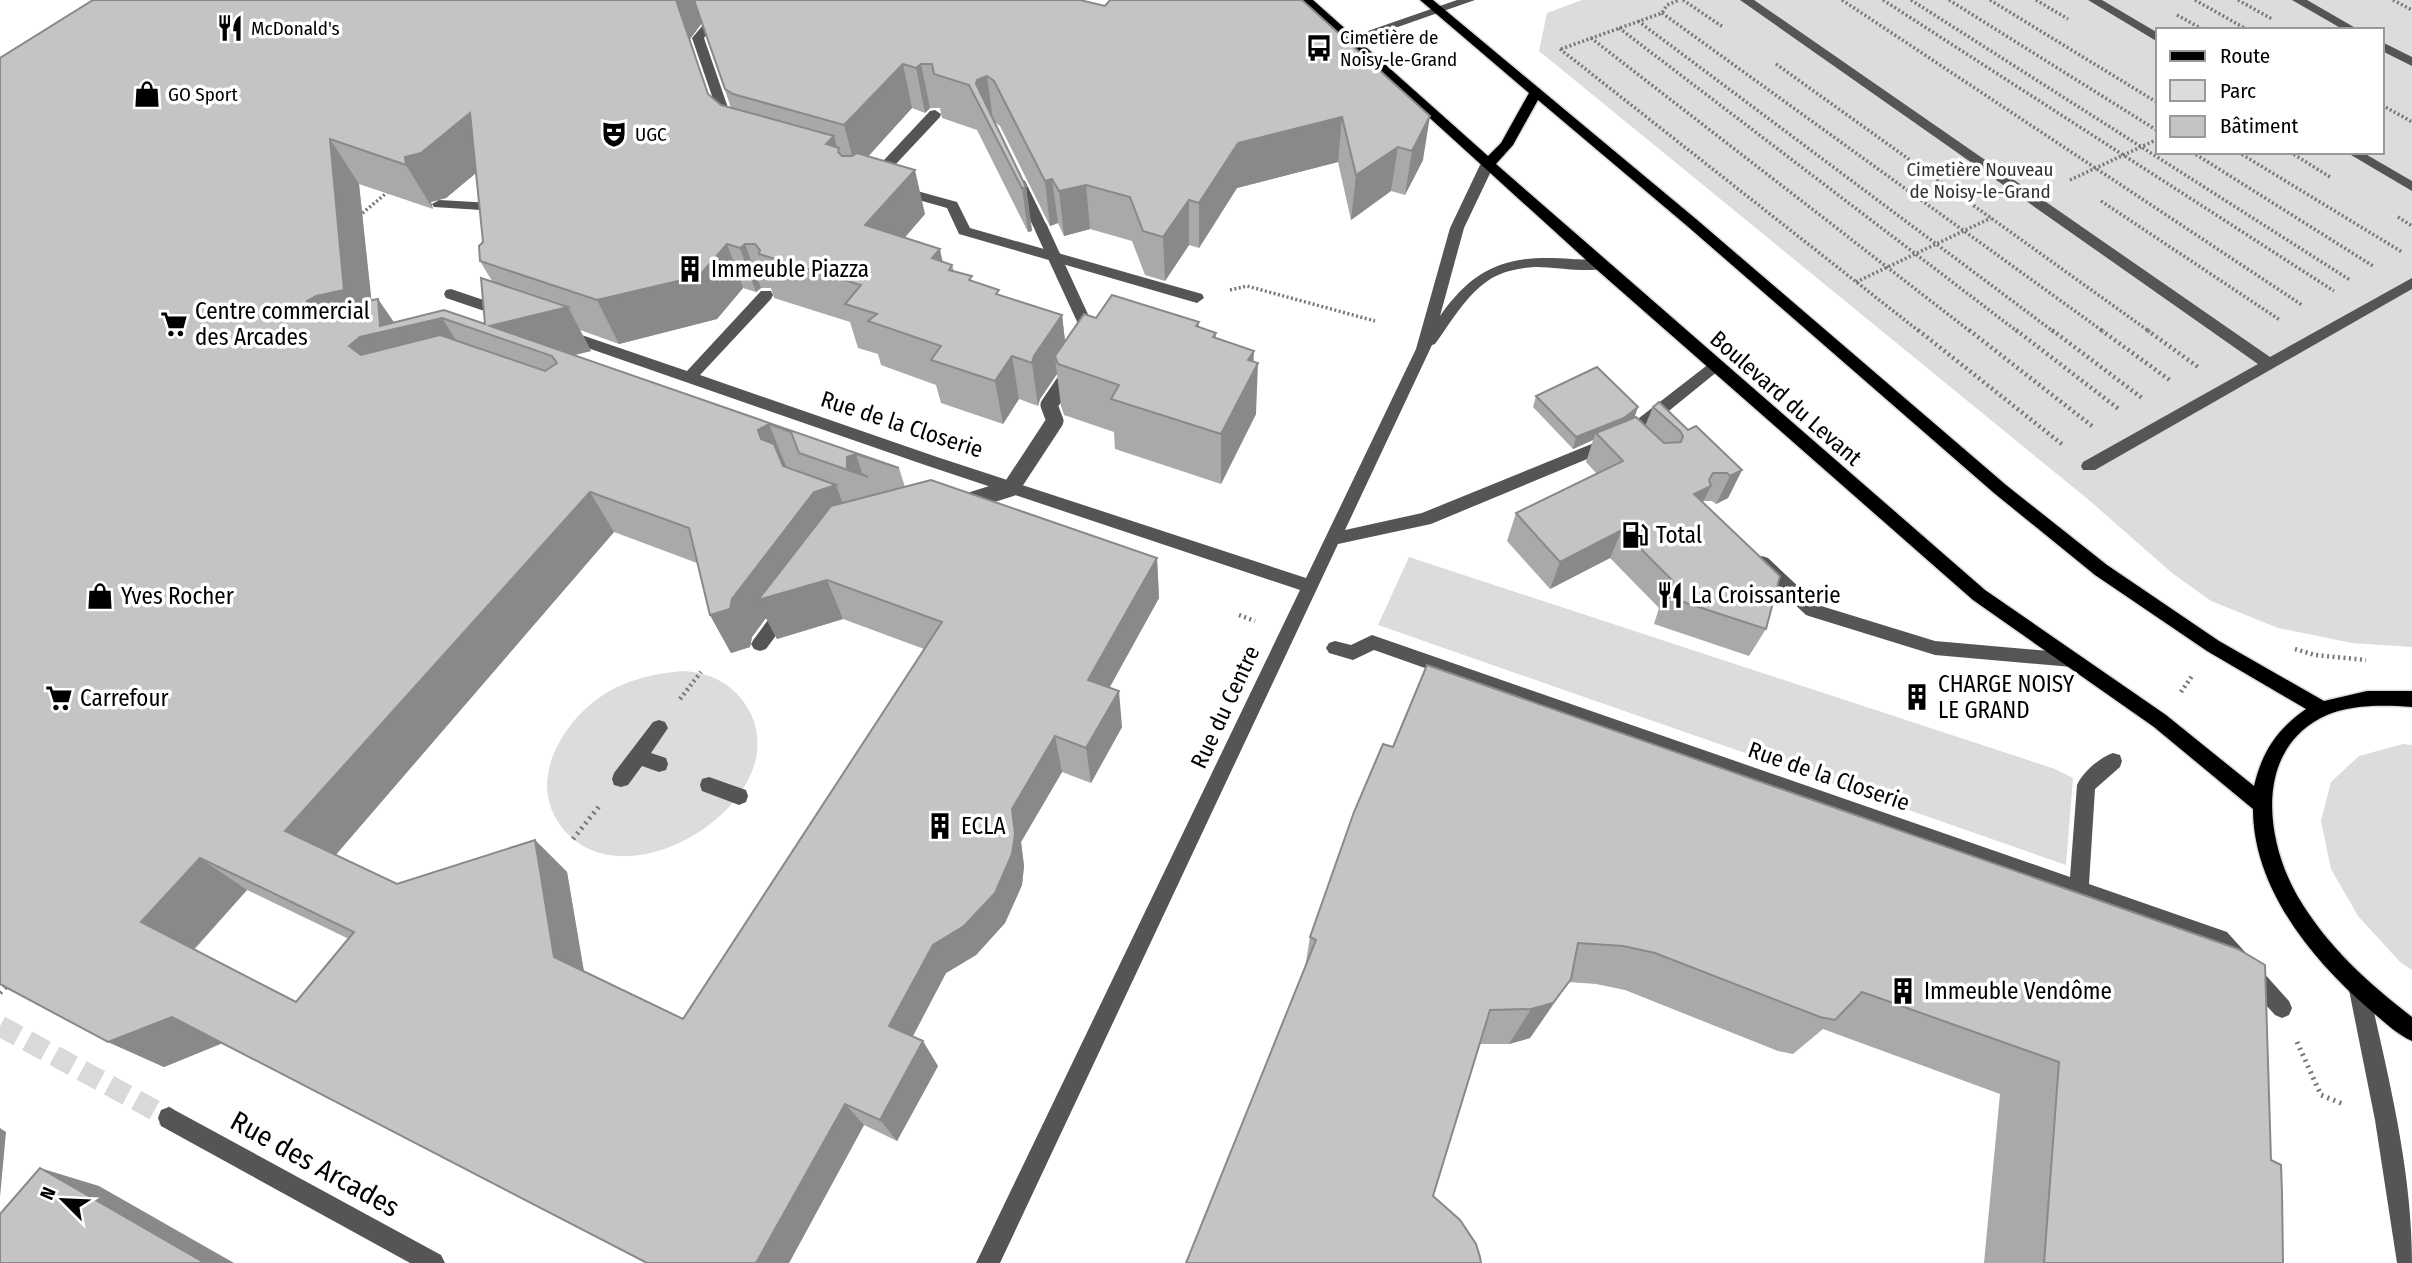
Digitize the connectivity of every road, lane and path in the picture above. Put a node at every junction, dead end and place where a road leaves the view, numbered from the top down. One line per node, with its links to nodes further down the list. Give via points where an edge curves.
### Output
1 (709, 0): 38 (street, via 715,18 698,38)
2 (1306, 0): 28 (main road, Boulevard du Levant)
3 (1426, 0): 17 (main road)
4 (1469, 0): 17 (street)
5 (1681, 0): 19 (path); 25 (path)
6 (1746, 0): 73 (street)
7 (1842, 0): 46 (path)
8 (1883, 0): 44 (path)
9 (1910, 0): 40 (path)
10 (1949, 0): 37 (path)
11 (1990, 0): 33 (path)
12 (2094, 0): 26 (street)
13 (2195, 0): 23 (path)
14 (2238, 0): 21 (path)
15 (2298, 0): 24 (street)
16 (2393, 0): 18 (path)
17 (1438, 10): 28 (street); 32 (main road)
18 (2412, 10)
19 (1661, 13): 20 (path); 54 (path)
20 (1637, 21): 22 (path); 56 (path)
21 (2281, 24)
22 (1619, 28): 27 (path); 57 (path)
23 (2244, 28)
24 (2349, 28)
25 (1731, 32)
26 (2156, 37)
27 (1591, 38): 60 (path); 61 (path, via 1560,49)
28 (1348, 40): 45 (main road, Boulevard du Levant)
29 (2384, 47): 31 (street)
30 (1765, 57): 52 (path)
31 (2412, 62)
32 (1536, 92): 45 (main road, via 1506,145); 88 (main road, via 2000,489 2101,570)
33 (2156, 102)
34 (2384, 106): 36 (path)
35 (935, 114): 65 (street, via 865,183 952,205 964,231)
36 (2412, 122)
37 (2156, 130)
38 (732, 137)
39 (2156, 139): 40 (path)
40 (2141, 147): 44 (path); 66 (path)
41 (2195, 154): 62 (path)
42 (2241, 154): 58 (path)
43 (2355, 154): 50 (street)
44 (2124, 155): 46 (path); 67 (path)
45 (1487, 166): 59 (main road, Boulevard du Levant); 72 (street, Rue du Centre, via 1457,228)
46 (2096, 168): 48 (path); 71 (path)
47 (1014, 172): 82 (street, bridge, via 1093,340 1049,405 1055,421 1011,488)
48 (2070, 180)
49 (394, 187): 53 (path)
50 (2412, 187)
51 (439, 204): 55 (street, via 487,206)
52 (1991, 218): 54 (path); 76 (path)
53 (353, 220)
54 (1964, 231): 56 (path); 77 (path)
55 (491, 233)
56 (1935, 244): 57 (path); 78 (path)
57 (1915, 254): 60 (path); 79 (path)
58 (2412, 258)
59 (1601, 266): 72 (street, via 1535,261 1496,269 1473,285); 74 (main road, Boulevard du Levant)
60 (1887, 267): 61 (path); 80 (path)
61 (1856, 282): 81 (path)
62 (2409, 285): 66 (street)
63 (451, 294): 68 (street)
64 (766, 295): 75 (street)
65 (1197, 298): 69 (path, via 1247,286)
66 (2382, 300): 67 (street)
67 (2364, 310): 71 (street)
68 (518, 318)
69 (1375, 321)
70 (544, 327): 75 (street, Rue de la Closerie)
71 (2335, 327): 73 (street)
72 (1423, 349): 83 (street, Rue du Centre)
73 (2269, 364): 76 (street)
74 (1715, 367): 83 (street, via 1631,440 1425,519); 91 (main road, Boulevard du Levant, via 1979,595)
75 (689, 378): 85 (street, Rue de la Closerie)
76 (2228, 388): 77 (street)
77 (2201, 403): 78 (street)
78 (2171, 419): 79 (street)
79 (2149, 432): 80 (street)
80 (2120, 447): 81 (street)
81 (2089, 466)
82 (939, 511)
83 (1332, 539): 85 (street, Rue du Centre)
84 (1745, 546): 91 (street, via 1812,610 1934,648)
85 (1310, 586): 114 (street, Rue du Centre)
86 (799, 591): 87 (street)
87 (760, 644)
88 (2213, 646): 94 (main road); 95 (path)
89 (1335, 648): 105 (street, Rue de la Closerie, via 1353,653 1372,642)
90 (2292, 648): 92 (path)
91 (2072, 660): 95 (main road, Boulevard du Levant)
92 (2375, 661)
93 (2412, 699): 94 (main road, via 2375,697)
94 (2322, 709): 103 (main road, via 2288,731 2267,763)
95 (2160, 721): 103 (main road, Boulevard du Levant)
96 (659, 728): 97 (street)
97 (638, 756): 99 (street); 100 (street)
98 (2113, 761): 105 (street, via 2086,785)
99 (659, 764)
100 (621, 779): 104 (path)
101 (709, 785): 102 (street)
102 (739, 796)
103 (2260, 803): 107 (main road, via 2271,862 2299,916)
104 (573, 839)
105 (2079, 888): 109 (street, Rue de la Closerie, via 2220,939)
106 (11, 981): 108 (path)
107 (2359, 990): 110 (main road); 112 (street)
108 (1, 992)
109 (2282, 1008): 112 (path, via 2320,1095)
110 (2412, 1030)
111 (169, 1118): 113 (street, Rue des Arcades)
112 (2386, 1120): 115 (street)
113 (432, 1263)
114 (988, 1263)
115 (2409, 1263)

